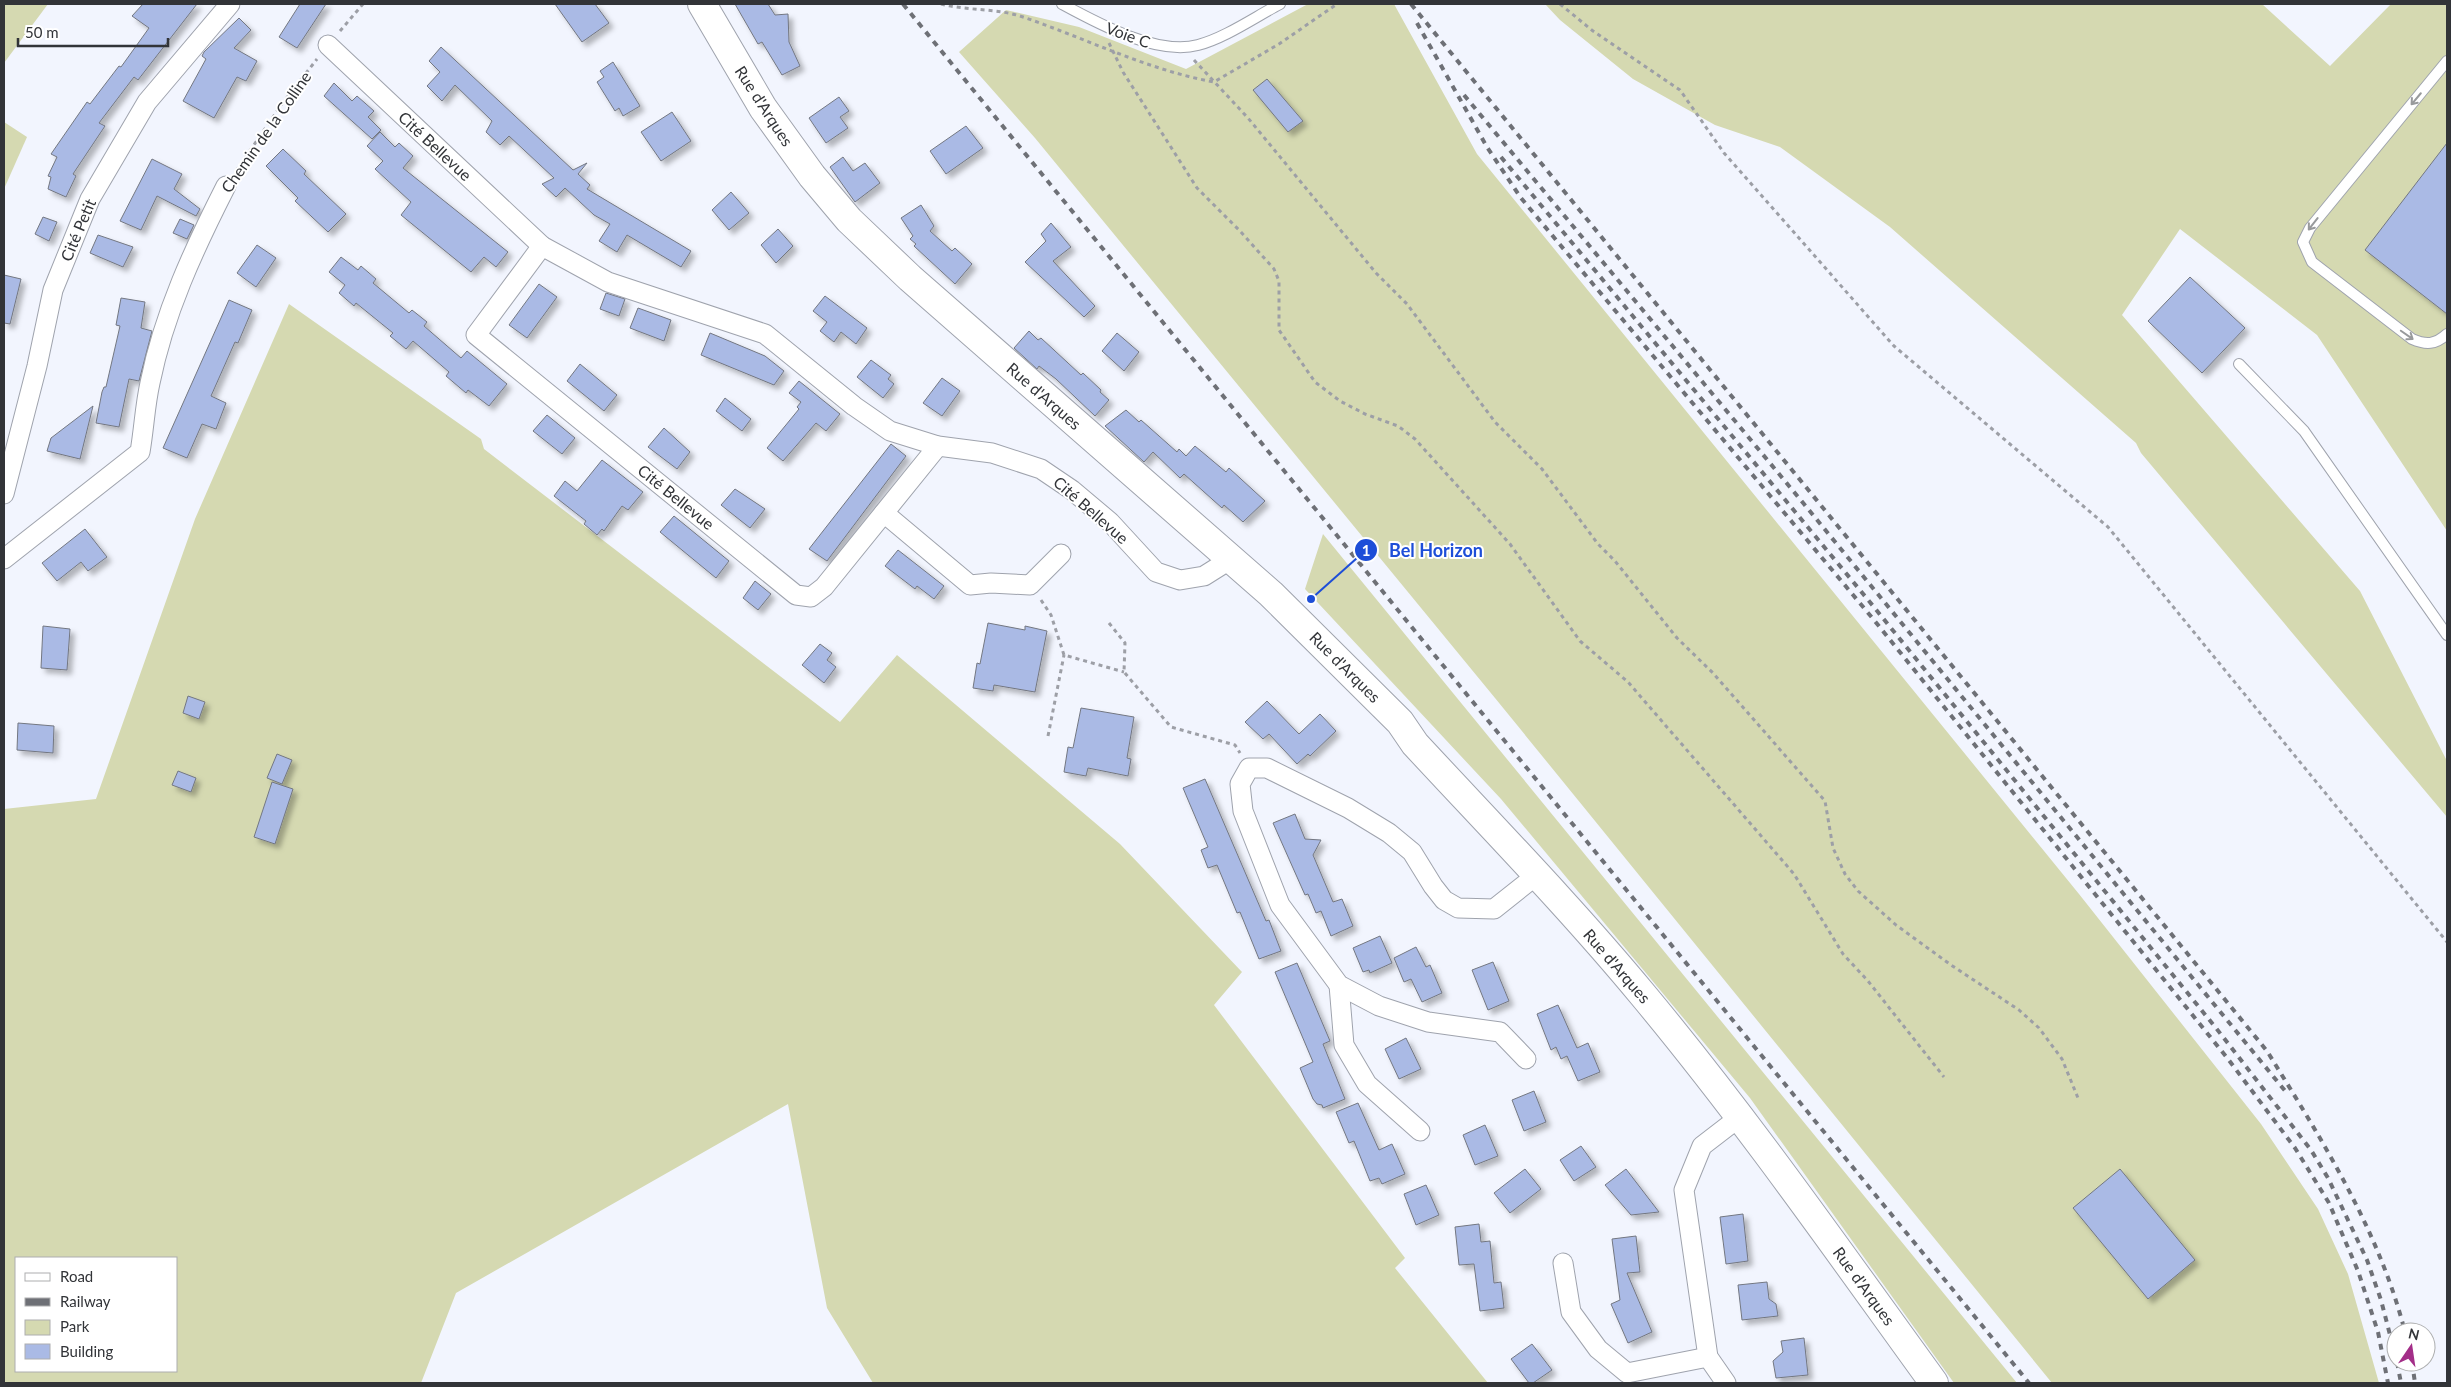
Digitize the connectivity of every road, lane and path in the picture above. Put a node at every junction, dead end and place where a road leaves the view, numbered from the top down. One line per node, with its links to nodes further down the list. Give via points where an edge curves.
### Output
1 (230, 4): 16 (street, Cité Petit, via 147,102 90,199 53,290)
2 (363, 4): 8 (path, Chemin de la Colline)
3 (702, 4): 19 (main road, Rue d'Arques, via 763,108 812,176 849,220 910,278)
4 (1062, 4): 7 (lane, Voie C)
5 (1280, 4): 9 (lane, Voie C, via 1199,45)
6 (1560, 4): 29 (path, via 1593,31 1680,90 1724,153 1894,346 2108,527)
7 (1100, 25): 9 (lane, Voie C, via 1157,45); 32 (path, via 1123,72 1197,188 1274,269 1279,281 1280,330 1315,382 1340,401 1398,426 1414,439 1504,537 1580,640 1628,682 1794,874 1843,954)
8 (328, 45): 11 (path, Chemin de la Colline, via 282,104); 12 (street, Cité Bellevue)
9 (1186, 48): 33 (path, via 1376,273 1407,304 1495,422 1542,470 1598,544 1677,638 1713,672 1826,800 1833,848 1845,874 1858,891 1896,925 2019,1010 2039,1028 2062,1059)
10 (2447, 61): 13 (lane, one-way to 13, via 2310,228 2303,242 2312,262 2412,339 2432,343)
11 (226, 186): 20 (street, Chemin de la Colline, via 191,256 169,314 150,383 140,452)
12 (542, 246): 15 (street, Cité Bellevue, via 608,282 765,334 890,431); 17 (street, Cité Bellevue, via 476,335 796,595 811,597 824,587)
13 (2447, 334)
14 (2239, 364): 23 (lane, via 2304,431)
15 (938, 446): 17 (street, Cité Bellevue); 19 (street, Cité Bellevue, via 992,453 1041,468 1110,522 1156,572 1180,580 1204,576)
16 (4, 494)
17 (884, 513): 21 (street, via 970,585)
18 (1062, 554): 21 (street)
19 (1231, 558): 28 (main road, Rue d'Arques, via 1400,722 1415,744)
20 (4, 559)
21 (1030, 585): 24 (path, via 1051,615)
22 (1109, 623): 25 (path, via 1125,643)
23 (2447, 636)
24 (1064, 655): 25 (path); 26 (path)
25 (1124, 672): 27 (path, via 1171,727 1235,745)
26 (1048, 736)
27 (1249, 768): 28 (street, via 1267,768 1348,808 1388,833 1412,852 1444,900 1458,908 1494,909); 30 (street, via 1240,784 1242,811 1280,905)
28 (1538, 874): 34 (main road, Rue d'Arques, via 1643,995)
29 (2447, 942)
30 (1339, 985): 31 (street, via 1379,1006 1428,1022 1500,1032); 35 (street, via 1344,1045 1367,1084)
31 (1526, 1059)
32 (1944, 1077)
33 (2078, 1098)
34 (1741, 1116): 37 (street, via 1702,1146 1684,1190); 39 (main road, Rue d'Arques)
35 (1420, 1131)
36 (1563, 1263): 37 (street, via 1571,1312 1598,1349 1627,1373)
37 (1708, 1357): 38 (street)
38 (1726, 1383)
39 (1934, 1383)

